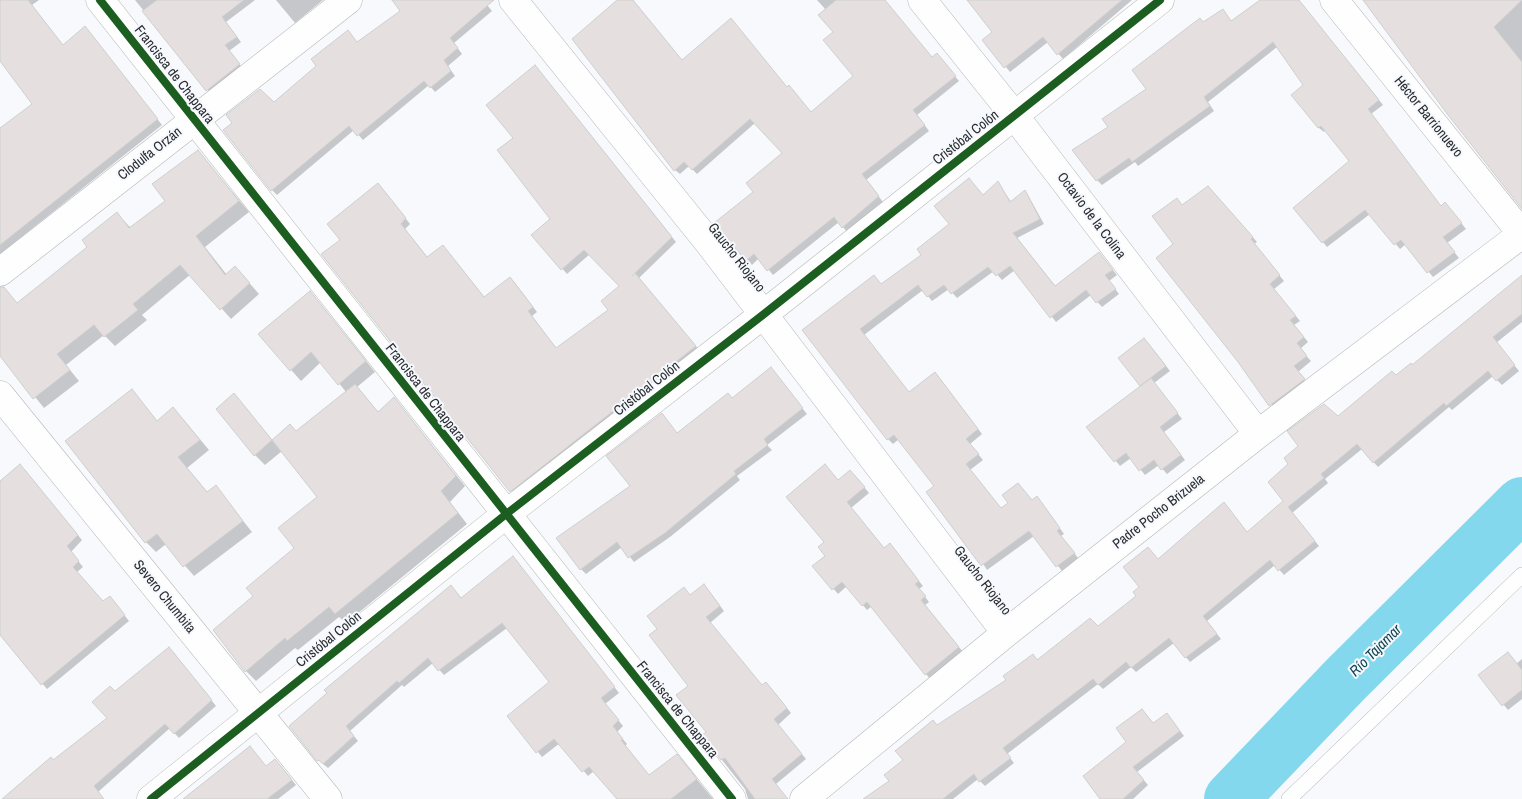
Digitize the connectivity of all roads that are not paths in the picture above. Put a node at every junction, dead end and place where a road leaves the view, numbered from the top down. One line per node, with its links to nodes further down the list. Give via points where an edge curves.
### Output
1 (100, 0): 8 (street, Francisca de Chappara)
2 (348, 0): 8 (street, Clodulfa Orzán)
3 (513, 0): 11 (street, Gaucho Riojano)
4 (922, 0): 7 (street, Octavio de la Colina)
5 (1160, 0): 7 (street, Cristóbal Colón)
6 (1334, 0): 9 (street, Héctor Barrionuevo)
7 (1014, 115): 11 (street, Cristóbal Colón); 13 (street, Octavio de la Colina)
8 (193, 120): 10 (street, Clodulfa Orzán); 14 (street, Francisca de Chappara)
9 (1522, 234): 13 (street, Padre Pocho Brizuela)
10 (0, 272)
11 (764, 314): 14 (street, Cristóbal Colón); 16 (street, Gaucho Riojano)
12 (0, 395): 17 (street, Severo Chumbita)
13 (1258, 434): 16 (street, Padre Pocho Brizuela)
14 (505, 515): 17 (street, Cristóbal Colón); 20 (street, Francisca de Chappara)
15 (1522, 575): 22 (lane)
16 (1006, 633): 21 (street, Padre Pocho Brizuela)
17 (257, 713): 18 (street, Cristóbal Colón); 19 (street, Severo Chumbita)
18 (151, 799)
19 (328, 799)
20 (732, 799)
21 (804, 799)
22 (1289, 799)

